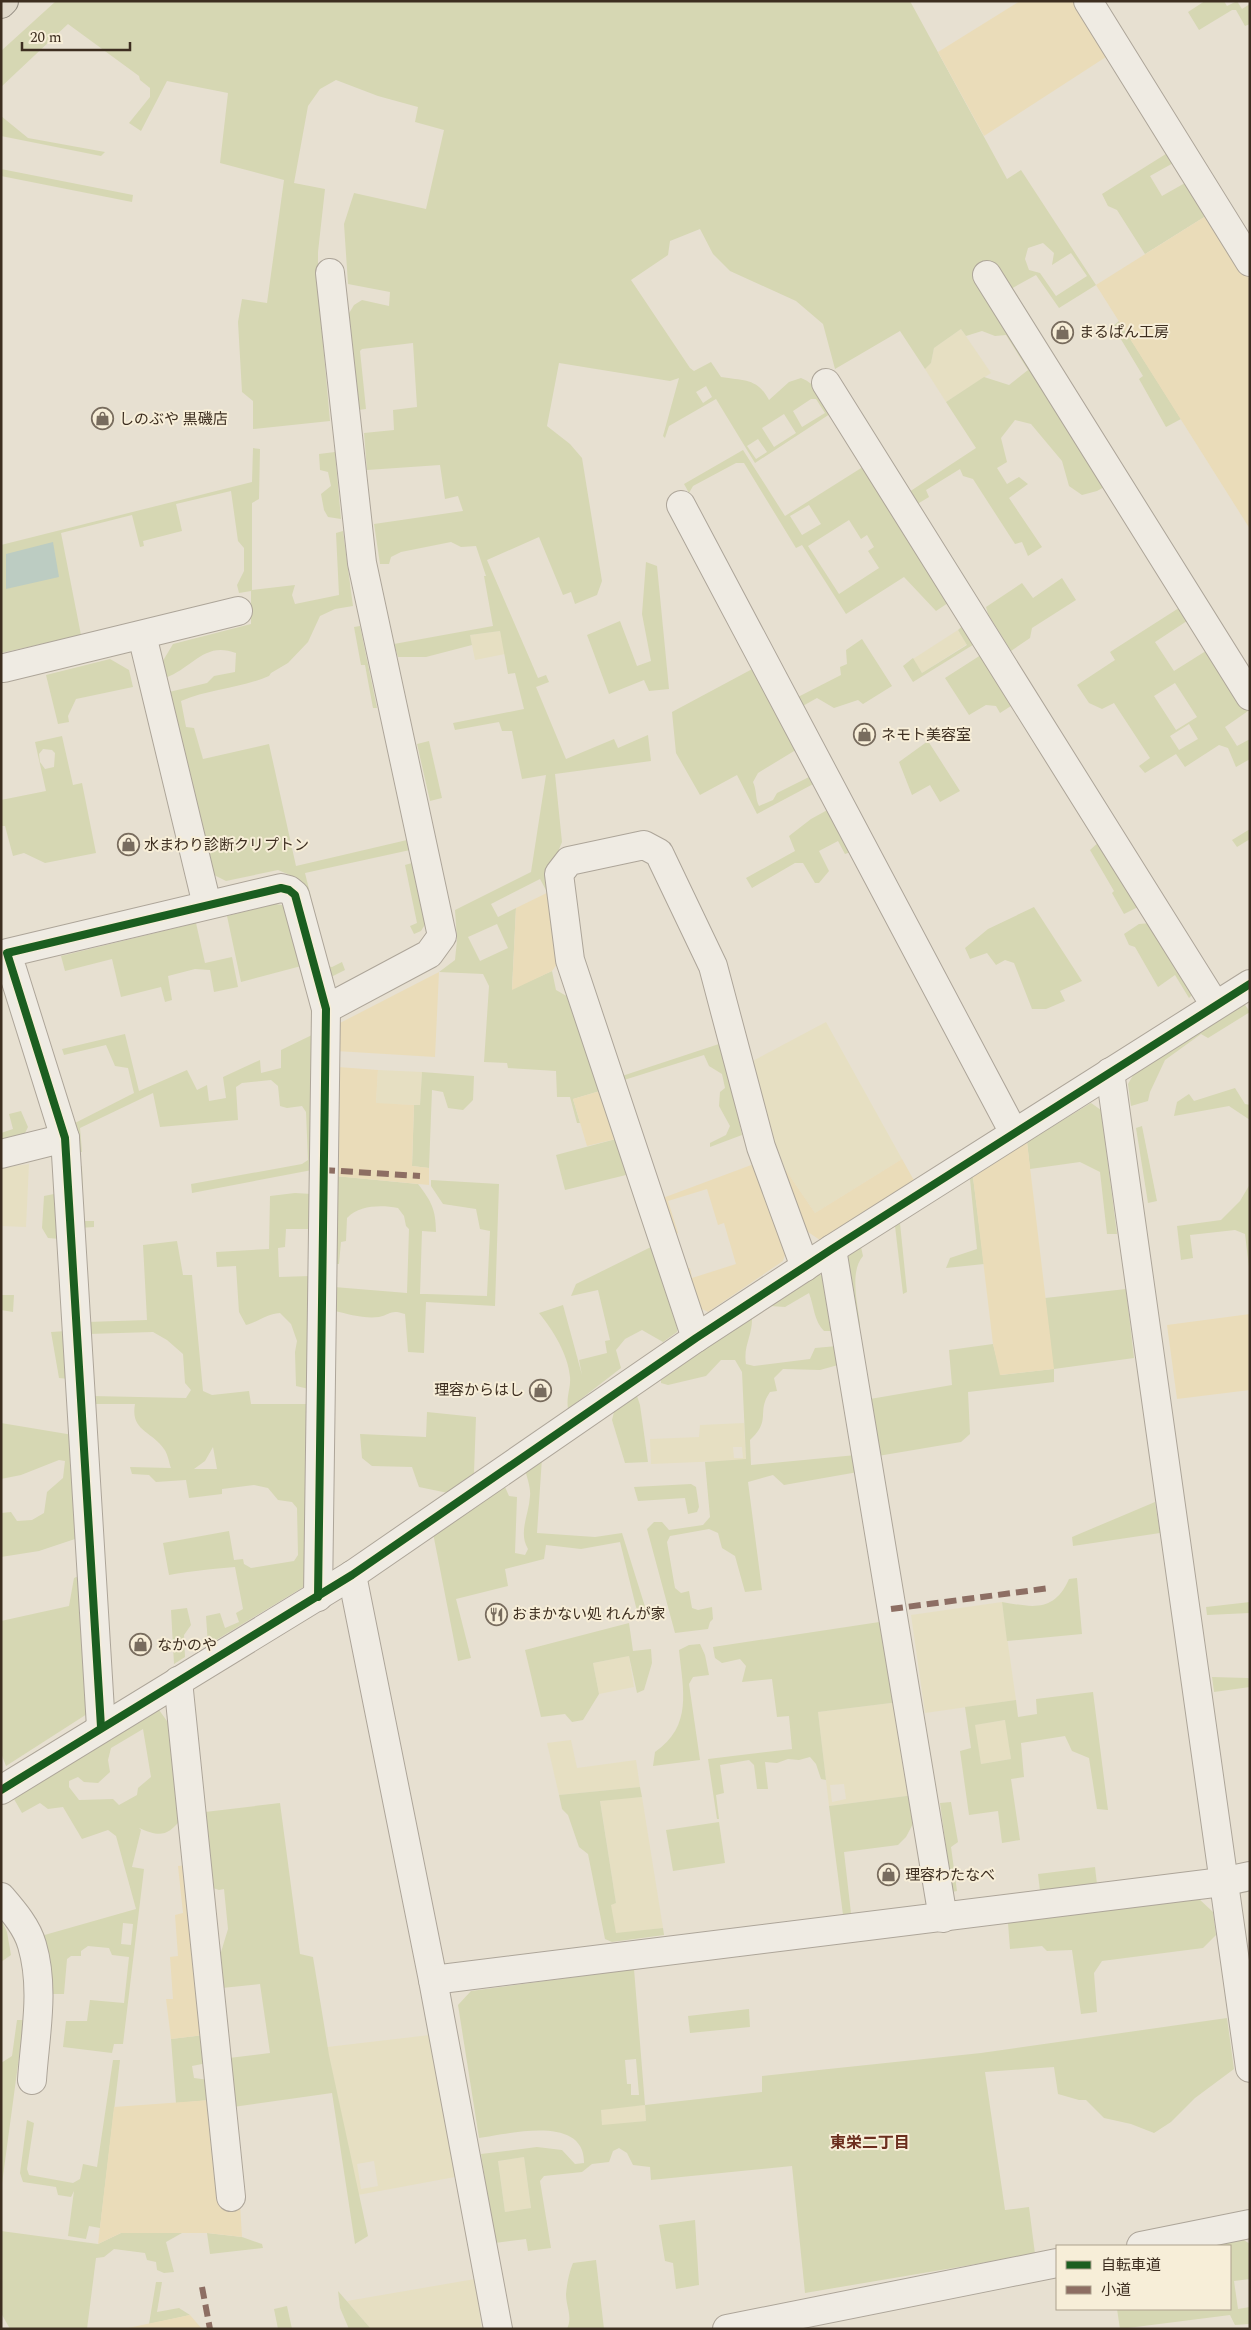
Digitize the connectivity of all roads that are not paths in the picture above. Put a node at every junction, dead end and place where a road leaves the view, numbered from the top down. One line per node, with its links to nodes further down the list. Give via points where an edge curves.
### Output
1 (4, 1): 3 (highway)
2 (1088, 1): 4 (street)
3 (1, 4)
4 (1250, 262)
5 (330, 273): 17 (street, via 362,563 442,936 429,954)
6 (987, 275): 12 (street)
7 (826, 383): 16 (street)
8 (681, 505): 19 (street)
9 (238, 611): 10 (street)
10 (142, 634): 11 (street); 13 (street)
11 (4, 668)
12 (1250, 696)
13 (207, 905): 14 (street); 17 (street, via 281,888 295,895)
14 (4, 954): 20 (street)
15 (1250, 984): 16 (street)
16 (1216, 1005): 18 (street)
17 (326, 1009): 26 (street)
18 (1110, 1072): 19 (street); 31 (street)
19 (1014, 1133): 22 (street)
20 (66, 1138): 21 (street); 28 (street)
21 (1, 1154)
22 (832, 1249): 23 (street); 33 (street)
23 (805, 1267): 24 (street); 24 (street, via 761,1147 713,966 658,853 644,844 569,861 560,874 570,960)
24 (696, 1338): 25 (street)
25 (352, 1575): 26 (street); 34 (street)
26 (318, 1597): 27 (street)
27 (178, 1681): 28 (street); 37 (street)
28 (101, 1727): 29 (street)
29 (1, 1790)
30 (1250, 1876): 31 (street)
31 (1222, 1882): 33 (street); 35 (street)
32 (1, 1897): 36 (street, via 18,1916 32,1944 40,1984)
33 (943, 1918): 34 (street)
34 (433, 1980): 41 (street)
35 (1250, 2068)
36 (32, 2080)
37 (231, 2197)
38 (1250, 2224): 39 (street)
39 (1145, 2245)
40 (1056, 2263): 42 (street)
41 (498, 2329)
42 (727, 2329)

